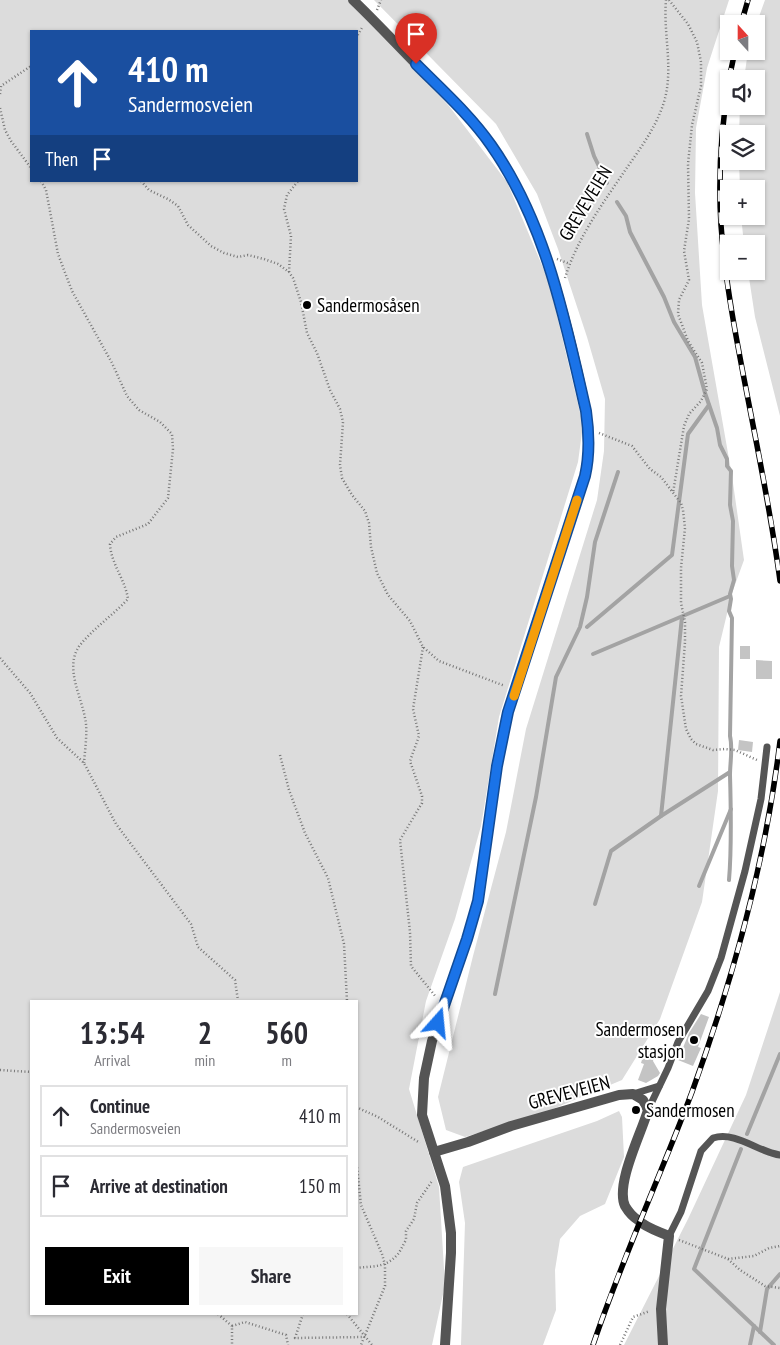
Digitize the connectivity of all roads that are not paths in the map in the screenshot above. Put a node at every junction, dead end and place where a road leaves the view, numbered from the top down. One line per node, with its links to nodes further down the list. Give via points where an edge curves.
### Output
1 (353, 0): 6 (street, via 466,113 491,144 524,202 557,291 588,428 585,476 508,712 478,901 429,1054 421,1102 424,1125)
2 (767, 747): 3 (lane, via 761,799 746,871 721,958 708,992 678,1042)
3 (659, 1086): 4 (lane); 5 (lane)
4 (633, 1094): 5 (street, GREVEVEIEN, via 643,1100); 6 (street, GREVEVEIEN, via 602,1099)
5 (648, 1110): 8 (street, via 637,1136 623,1199 636,1219)
6 (434, 1152): 9 (street, via 448,1198 451,1253)
7 (780, 1156): 8 (lane, via 726,1136 713,1138 701,1151 680,1212)
8 (668, 1236): 10 (street, via 661,1309)
9 (444, 1345)
10 (663, 1345)

